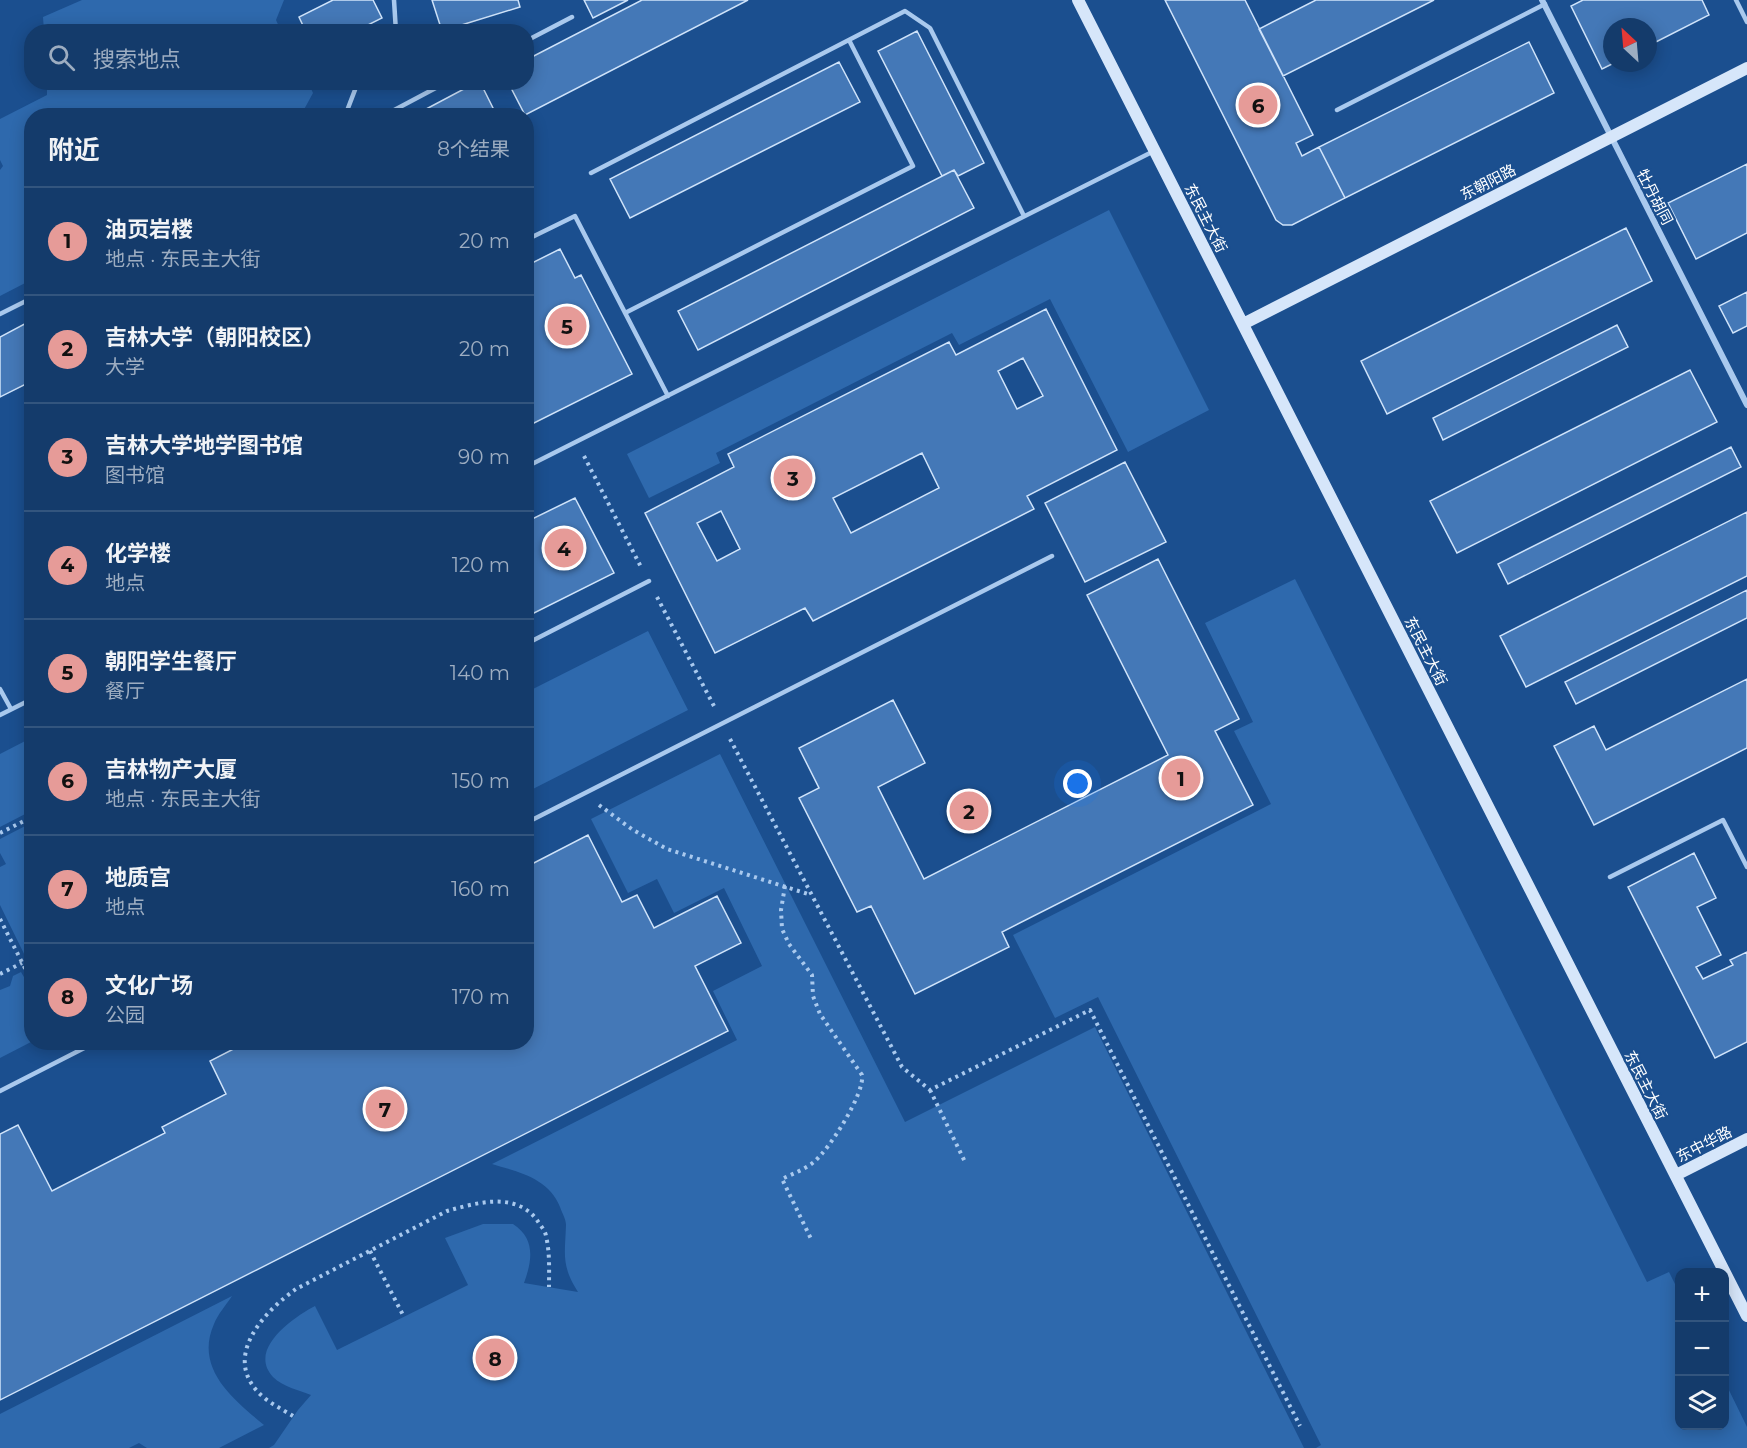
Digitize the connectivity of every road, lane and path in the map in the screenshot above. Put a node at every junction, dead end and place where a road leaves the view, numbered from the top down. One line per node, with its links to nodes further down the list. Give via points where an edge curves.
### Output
1 (394, 0): 7 (lane)
2 (1078, 0): 17 (main road, 东民主大街)
3 (1736, 0): 6 (lane)
4 (1543, 2): 15 (lane); 16 (street, 牡丹胡同)
5 (572, 17): 8 (lane)
6 (1747, 22)
7 (396, 24)
8 (534, 37)
9 (849, 40): 18 (lane); 19 (lane, via 904,11 930,28); 22 (lane, via 913,166)
10 (1747, 68): 16 (main road, 东朝阳路)
11 (355, 90): 13 (lane)
12 (429, 90): 14 (lane)
13 (348, 108)
14 (397, 108)
15 (1337, 110)
16 (1611, 137): 24 (main road, 东朝阳路); 26 (street, 牡丹胡同)
17 (1155, 150): 19 (lane); 24 (main road, 东民主大街)
18 (591, 173)
19 (1024, 216): 25 (lane)
20 (534, 236): 22 (lane, via 575,216)
21 (24, 302): 23 (lane)
22 (625, 313): 25 (lane)
23 (0, 314)
24 (1243, 324): 54 (main road, 东民主大街)
25 (668, 396): 27 (lane)
26 (1747, 405)
27 (577, 442): 28 (lane); 30 (path)
28 (534, 463)
29 (1052, 556): 36 (lane)
30 (649, 581): 31 (lane); 36 (path)
31 (534, 640)
32 (0, 689): 34 (lane)
33 (24, 703): 34 (lane)
34 (11, 709): 35 (lane)
35 (0, 715)
36 (722, 723): 37 (lane); 44 (path)
37 (584, 793): 38 (lane); 43 (path, via 633,830 667,849)
38 (534, 819)
39 (24, 821): 40 (path)
40 (0, 833)
41 (1747, 867): 42 (lane, via 1724,820)
42 (1610, 877)
43 (785, 886): 44 (path); 55 (path, via 782,929 812,975 813,996 820,1014 862,1075 863,1084 843,1122 815,1161 782,1179)
44 (812, 895): 50 (path, via 902,1067)
45 (0, 919): 46 (path)
46 (22, 963): 47 (path); 48 (path)
47 (24, 967)
48 (0, 974)
49 (80, 1050): 51 (lane)
50 (930, 1090): 53 (path); 61 (path, via 1090,1010)
51 (0, 1091)
52 (1747, 1139): 54 (main road, 东中华路)
53 (966, 1164)
54 (1676, 1175): 58 (main road, 东民主大街)
55 (812, 1241)
56 (370, 1251): 57 (path, via 455,1209 498,1201 519,1205 546,1233); 59 (path); 60 (path, via 296,1288 275,1304 248,1344 244,1361 248,1379 259,1394)
57 (549, 1287)
58 (1747, 1316)
59 (404, 1317)
60 (293, 1416)
61 (1300, 1426)

